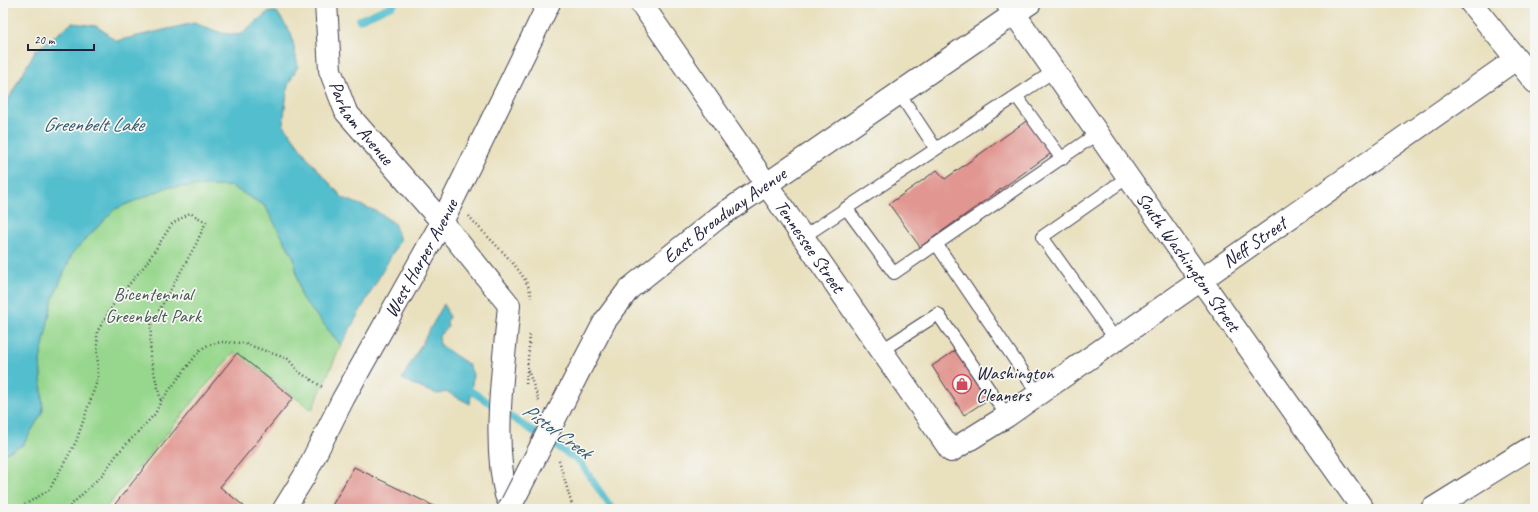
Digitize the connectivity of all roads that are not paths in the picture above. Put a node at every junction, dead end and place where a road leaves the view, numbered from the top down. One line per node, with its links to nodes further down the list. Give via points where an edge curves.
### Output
1 (326, 3): 17 (street, Parham Avenue, via 330,70 346,112)
2 (549, 3): 17 (street, West Harper Avenue)
3 (641, 3): 15 (street, Tennessee Street)
4 (1471, 3): 6 (street)
5 (1017, 7): 7 (street, South Washington Street); 9 (street, East Broadway Avenue)
6 (1516, 59): 8 (street); 20 (street, Neff Street)
7 (1054, 71): 10 (lane); 11 (street, South Washington Street)
8 (1535, 82)
9 (899, 93): 12 (lane); 15 (street, East Broadway Avenue)
10 (1016, 97): 12 (lane); 13 (lane)
11 (1098, 133): 13 (lane); 14 (street, South Washington Street)
12 (936, 149): 16 (lane)
13 (1062, 159): 19 (lane)
14 (1128, 177): 20 (street, South Washington Street); 21 (lane, via 1042,237)
15 (766, 183): 18 (street, Tennessee Street); 28 (street, East Broadway Avenue, bridge, via 718,217 629,289 605,321)
16 (846, 208): 18 (lane); 19 (lane, via 894,273)
17 (442, 222): 27 (street, West Harper Avenue); 29 (street, Parham Avenue, via 509,305 501,401 500,457 507,497)
18 (803, 237): 22 (street, Tennessee Street)
19 (937, 245): 23 (lane)
20 (1201, 281): 21 (street, Neff Street); 30 (street, South Washington Street)
21 (1116, 340): 23 (street, Neff Street)
22 (882, 350): 24 (lane, via 938,314); 26 (street, Tennessee Street)
23 (1038, 394): 24 (street, Neff Street)
24 (1007, 416): 26 (street, Neff Street)
25 (1535, 445): 31 (street)
26 (951, 451)
27 (284, 509)
28 (509, 509)
29 (514, 509)
30 (1363, 509)
31 (1432, 509)

